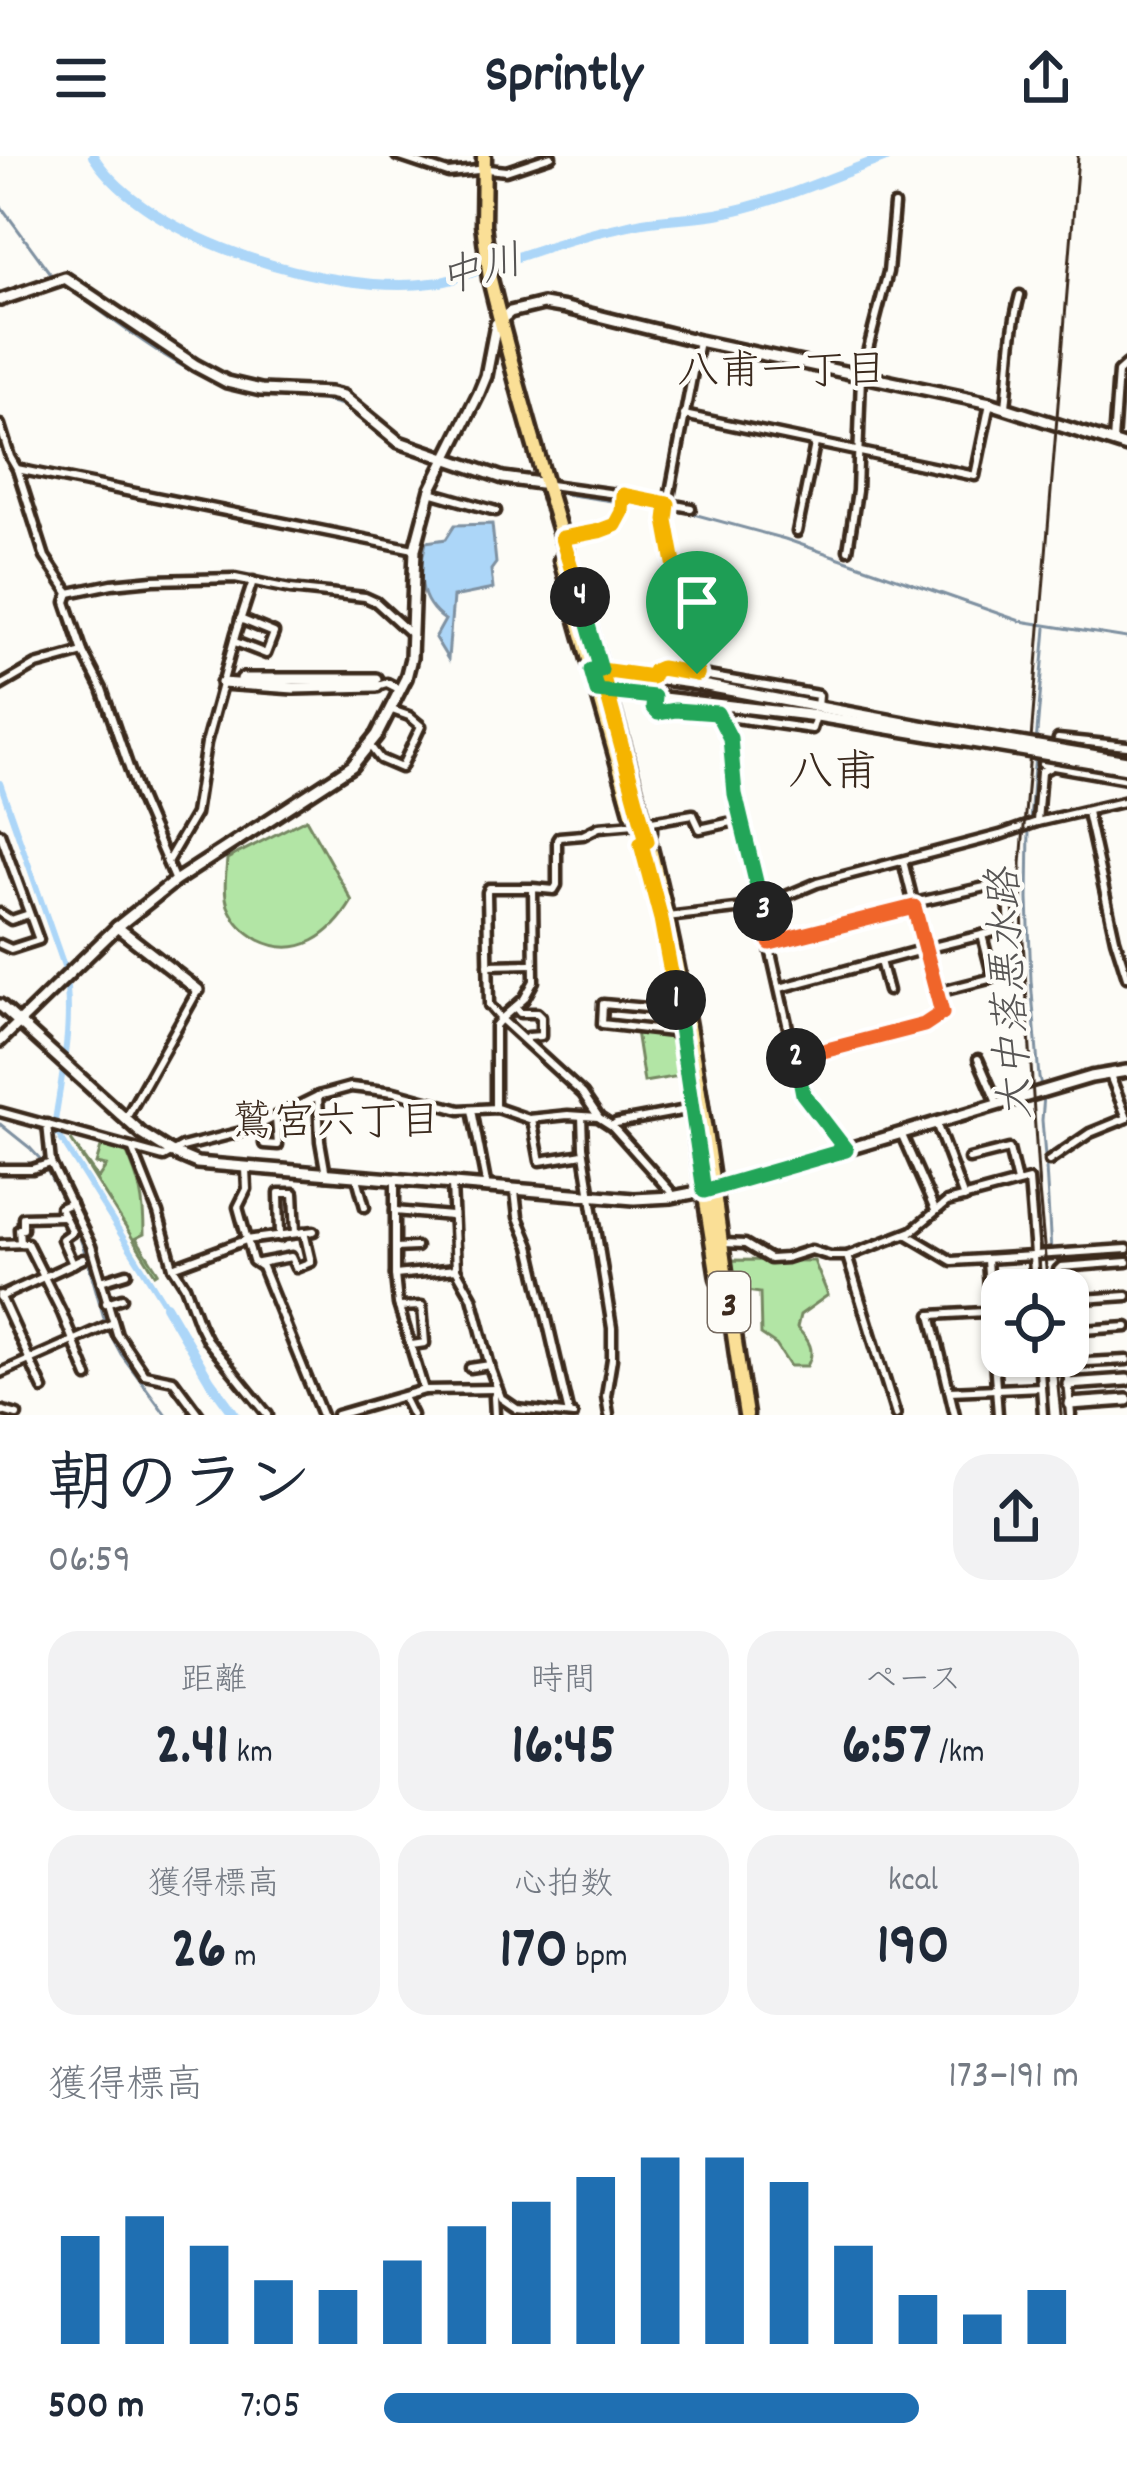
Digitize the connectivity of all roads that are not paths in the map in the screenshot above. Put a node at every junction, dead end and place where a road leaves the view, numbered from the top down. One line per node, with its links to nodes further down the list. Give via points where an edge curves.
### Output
1 (397, 156): 3 (street, via 448,173)
2 (550, 156): 3 (street, via 506,171)
3 (480, 163): 7 (main road, 3, via 483,249)
4 (894, 205): 10 (street, via 888,272)
5 (1019, 295): 12 (street)
6 (0, 299): 19 (street, via 66,279 226,382 343,397 399,442)
7 (498, 321): 8 (street, via 522,307 553,305); 19 (street, via 486,376); 21 (main road, 3)
8 (699, 341): 10 (street); 13 (street)
9 (1127, 364): 15 (street, via 1118,372)
10 (861, 376): 11 (street); 18 (street)
11 (990, 403): 12 (street); 18 (street, via 975,476)
12 (1006, 407): 15 (street)
13 (684, 415): 16 (street); 24 (street)
14 (0, 424): 20 (street)
15 (1113, 442): 17 (street)
16 (815, 444): 18 (street); 27 (street)
17 (1127, 447)
18 (858, 452): 30 (street)
19 (445, 462): 21 (street); 22 (street)
20 (17, 469): 29 (street); 32 (street, via 45,557)
21 (544, 488): 23 (street); 28 (main road, 3); 37 (main road, 3)
22 (430, 491): 26 (street); 29 (street)
23 (623, 495): 24 (street); 28 (street, via 615,525)
24 (667, 508): 25 (street); 39 (street)
25 (691, 508)
26 (496, 512)
27 (797, 532)
28 (562, 538): 37 (main road, 3)
29 (415, 549): 34 (street)
30 (848, 550)
31 (253, 581): 32 (street, via 153,580); 33 (street); 34 (street, via 364,597)
32 (69, 593): 36 (street)
33 (240, 619): 35 (street); 35 (street, via 274,633 266,654)
34 (412, 635): 43 (street)
35 (233, 641): 40 (street)
36 (82, 652): 42 (street); 64 (street)
37 (596, 670): 38 (street); 44 (main road, 3)
38 (652, 677): 39 (street, via 661,668); 47 (street)
39 (699, 677): 47 (street, via 818,695)
40 (223, 681): 41 (street, via 294,688); 64 (street, via 195,814)
41 (380, 683): 43 (street)
42 (0, 686)
43 (401, 690): 46 (street)
44 (602, 691): 45 (street); 60 (main road, 3); 62 (main road, 3)
45 (654, 697): 47 (street); 48 (street, via 658,713 716,711)
46 (392, 710): 50 (street); 50 (street, via 421,726 401,769)
47 (817, 712): 48 (street, via 812,729); 49 (street); 49 (street)
48 (722, 722): 58 (street)
49 (930, 731): 53 (street, bridge)
50 (370, 746): 65 (street, via 352,766)
51 (1127, 746): 54 (street, via 1058,739)
52 (1042, 764): 54 (street)
53 (1127, 765)
54 (1052, 766): 55 (street); 59 (street, via 1041,772)
55 (1127, 779)
56 (1127, 801): 57 (street)
57 (1087, 811): 59 (street); 80 (street)
58 (741, 820): 62 (street, via 700,829 693,814 652,821); 68 (street)
59 (1037, 822): 63 (street)
60 (635, 824): 62 (main road, 3); 66 (street, via 559,837 557,885)
61 (0, 833): 70 (street)
62 (644, 843): 71 (main road, 3); 87 (main road, 3)
63 (903, 861): 67 (street); 68 (street)
64 (167, 862): 65 (street)
65 (175, 881): 72 (street)
66 (533, 888): 78 (street); 79 (street, via 489,888)
67 (913, 905): 73 (street, via 1007,881 1010,928); 74 (street); 76 (street)
68 (762, 906): 71 (street); 74 (street)
69 (0, 913): 70 (street, via 10,920)
70 (29, 914): 75 (street, via 39,940 11,949)
71 (667, 917): 130 (main road, 3)
72 (117, 927): 82 (street); 89 (street)
73 (982, 935): 76 (street); 84 (street, via 993,978)
74 (770, 943): 81 (street)
75 (0, 944)
76 (925, 949): 77 (street); 84 (street)
77 (880, 961): 81 (street); 83 (street)
78 (534, 964): 79 (street); 86 (street, via 534,981)
79 (488, 965): 88 (street, via 489,1005)
80 (1127, 977)
81 (780, 988): 93 (street)
82 (198, 990): 108 (street)
83 (889, 991)
84 (938, 992): 93 (street, via 942,1013 924,1025)
85 (0, 1005): 89 (street)
86 (514, 1007): 88 (street); 92 (street, via 541,1017 542,1036)
87 (678, 1009): 90 (main road, 3); 90 (street, via 604,1004 602,1024)
88 (501, 1019): 92 (street); 99 (street)
89 (19, 1022): 91 (street); 108 (street)
90 (681, 1033): 100 (main road, 3)
91 (3, 1034)
92 (525, 1040): 104 (street)
93 (796, 1058): 115 (street, via 803,1094)
94 (978, 1059): 98 (street)
95 (1127, 1071): 96 (street)
96 (1109, 1073): 98 (street); 107 (street)
97 (318, 1096): 101 (street, via 351,1087); 105 (street); 123 (street)
98 (998, 1105): 109 (street)
99 (495, 1108): 101 (street); 106 (street)
100 (692, 1108): 112 (street); 130 (main road, 3)
101 (472, 1110): 128 (street)
102 (0, 1112): 111 (street)
103 (582, 1114): 104 (street); 106 (street); 117 (street)
104 (598, 1117): 112 (street)
105 (276, 1118): 110 (street); 110 (street, via 278,1145 264,1144)
106 (532, 1118): 117 (street, via 540,1161)
107 (1127, 1118): 119 (street)
108 (125, 1120): 116 (street)
109 (936, 1123): 113 (street); 133 (street)
110 (262, 1124): 116 (street)
111 (53, 1126): 114 (street); 120 (street)
112 (612, 1126): 132 (street)
113 (901, 1133): 115 (street); 136 (street)
114 (133, 1150): 116 (street); 158 (street)
115 (846, 1150): 130 (street)
116 (171, 1152): 122 (street)
117 (584, 1154): 131 (street)
118 (969, 1159): 126 (street, via 1009,1149)
119 (1049, 1161)
120 (51, 1163): 121 (street); 134 (street)
121 (0, 1168)
122 (246, 1169): 123 (street); 144 (street, via 238,1208)
123 (326, 1175): 124 (street)
124 (357, 1178): 125 (street); 135 (street)
125 (395, 1181): 127 (street); 137 (street)
126 (1018, 1183): 133 (street); 152 (street, via 1029,1180)
127 (452, 1185): 128 (street); 139 (street)
128 (487, 1188): 129 (street)
129 (514, 1190): 131 (street); 210 (street)
130 (708, 1190): 132 (street); 146 (main road, 3); 212 (main road, 3)
131 (590, 1196): 132 (street); 211 (street, via 612,1328)
132 (672, 1197)
133 (964, 1198): 136 (street)
134 (71, 1203): 138 (street, via 60,1208); 166 (street)
135 (365, 1207)
136 (935, 1210): 142 (street)
137 (395, 1211): 139 (street); 149 (street)
138 (64, 1216): 145 (street, via 23,1217); 157 (street, via 72,1234 62,1239)
139 (452, 1216): 159 (street)
140 (314, 1231): 141 (street)
141 (300, 1233): 143 (street); 143 (street, via 294,1193 279,1193); 156 (street, via 311,1262)
142 (904, 1234): 151 (street); 154 (street, via 952,1261)
143 (280, 1237): 144 (street)
144 (246, 1240): 156 (street); 158 (street)
145 (20, 1242): 147 (street); 165 (street)
146 (721, 1243): 151 (street, via 745,1244 770,1258 812,1250); 212 (main road, 3)
147 (0, 1244)
148 (416, 1246): 149 (street)
149 (395, 1248): 164 (street)
150 (1127, 1249): 152 (street)
151 (847, 1256): 213 (street)
152 (1034, 1256): 154 (street); 161 (street)
153 (82, 1259): 157 (street)
154 (987, 1260): 160 (street)
155 (1127, 1262): 162 (street)
156 (259, 1263): 206 (street)
157 (73, 1264): 165 (street)
158 (173, 1267): 205 (street, via 207,1340)
159 (456, 1269): 164 (street); 182 (street)
160 (988, 1269)
161 (1034, 1269)
162 (1059, 1269)
163 (127, 1273): 166 (street)
164 (395, 1275): 172 (street)
165 (44, 1276): 167 (street); 177 (street)
166 (100, 1280): 171 (street)
167 (0, 1296): 179 (street)
168 (1127, 1296): 170 (street)
169 (122, 1298): 171 (street)
170 (1089, 1299)
171 (106, 1303): 174 (street)
172 (399, 1307): 178 (street); 178 (street, via 422,1306 425,1343)
173 (981, 1312): 196 (street, via 931,1315)
174 (112, 1323): 177 (street); 204 (street, via 142,1372 173,1380)
175 (1127, 1327): 176 (street)
176 (1089, 1330)
177 (72, 1340): 179 (street); 188 (street)
178 (411, 1345): 195 (street)
179 (29, 1360): 184 (street); 192 (street)
180 (1089, 1360): 181 (street)
181 (1127, 1360)
182 (490, 1366): 183 (street); 193 (street)
183 (470, 1368)
184 (0, 1373)
185 (995, 1377): 194 (street)
186 (1040, 1377): 191 (street)
187 (1067, 1377): 190 (street)
188 (88, 1378)
189 (1127, 1380): 190 (street)
190 (1068, 1384): 200 (street)
191 (1041, 1387): 194 (street); 216 (street)
192 (44, 1389)
193 (497, 1389): 195 (street); 202 (street, via 517,1408); 209 (street)
194 (996, 1389): 196 (street); 215 (street)
195 (424, 1390): 197 (street)
196 (950, 1391): 214 (street)
197 (403, 1397): 207 (street); 208 (street)
198 (0, 1400): 201 (street)
199 (1127, 1400): 200 (street)
200 (1070, 1409)
201 (4, 1412): 203 (street)
202 (554, 1413): 210 (street)
203 (17, 1415)
204 (199, 1415)
205 (268, 1415)
206 (322, 1415)
207 (337, 1415)
208 (412, 1415)
209 (495, 1415)
210 (571, 1415)
211 (609, 1415)
212 (742, 1415)
213 (896, 1415)
214 (955, 1415)
215 (998, 1415)
216 (1043, 1415)

